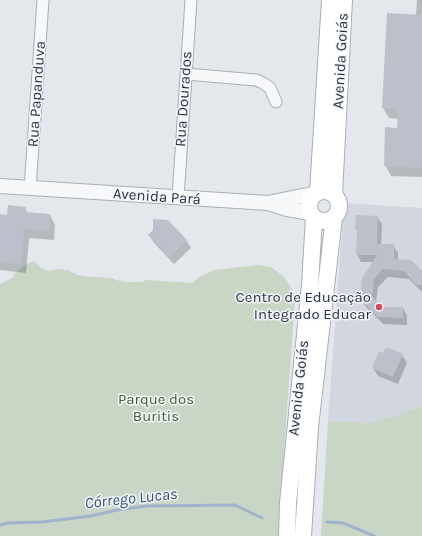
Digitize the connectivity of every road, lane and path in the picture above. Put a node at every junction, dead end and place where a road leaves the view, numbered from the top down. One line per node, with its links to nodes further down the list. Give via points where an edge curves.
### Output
1 (43, 0): 8 (street, Rua Papanduva)
2 (191, 0): 5 (street, Rua Dourados)
3 (330, 0): 9 (main road, Avenida Goiás)
4 (344, 0): 10 (main road, Avenida Goiás)
5 (186, 74): 6 (street, via 256,80 270,88); 11 (street, Rua Dourados)
6 (276, 102)
7 (0, 186): 8 (street, Avenida Pará)
8 (30, 189): 11 (street, Avenida Pará)
9 (316, 193): 10 (main road, via 326,190); 12 (street, Avenida Pará); 13 (main road, via 309,202)
10 (334, 194): 14 (main road, via 340,208)
11 (178, 198): 12 (street, Avenida Pará)
12 (268, 203): 13 (street)
13 (312, 215): 14 (main road, via 322,221); 15 (main road, Avenida Goiás, via 310,285)
14 (334, 218): 16 (main road, Avenida Goiás, via 310,427)
15 (287, 536)
16 (303, 536)

